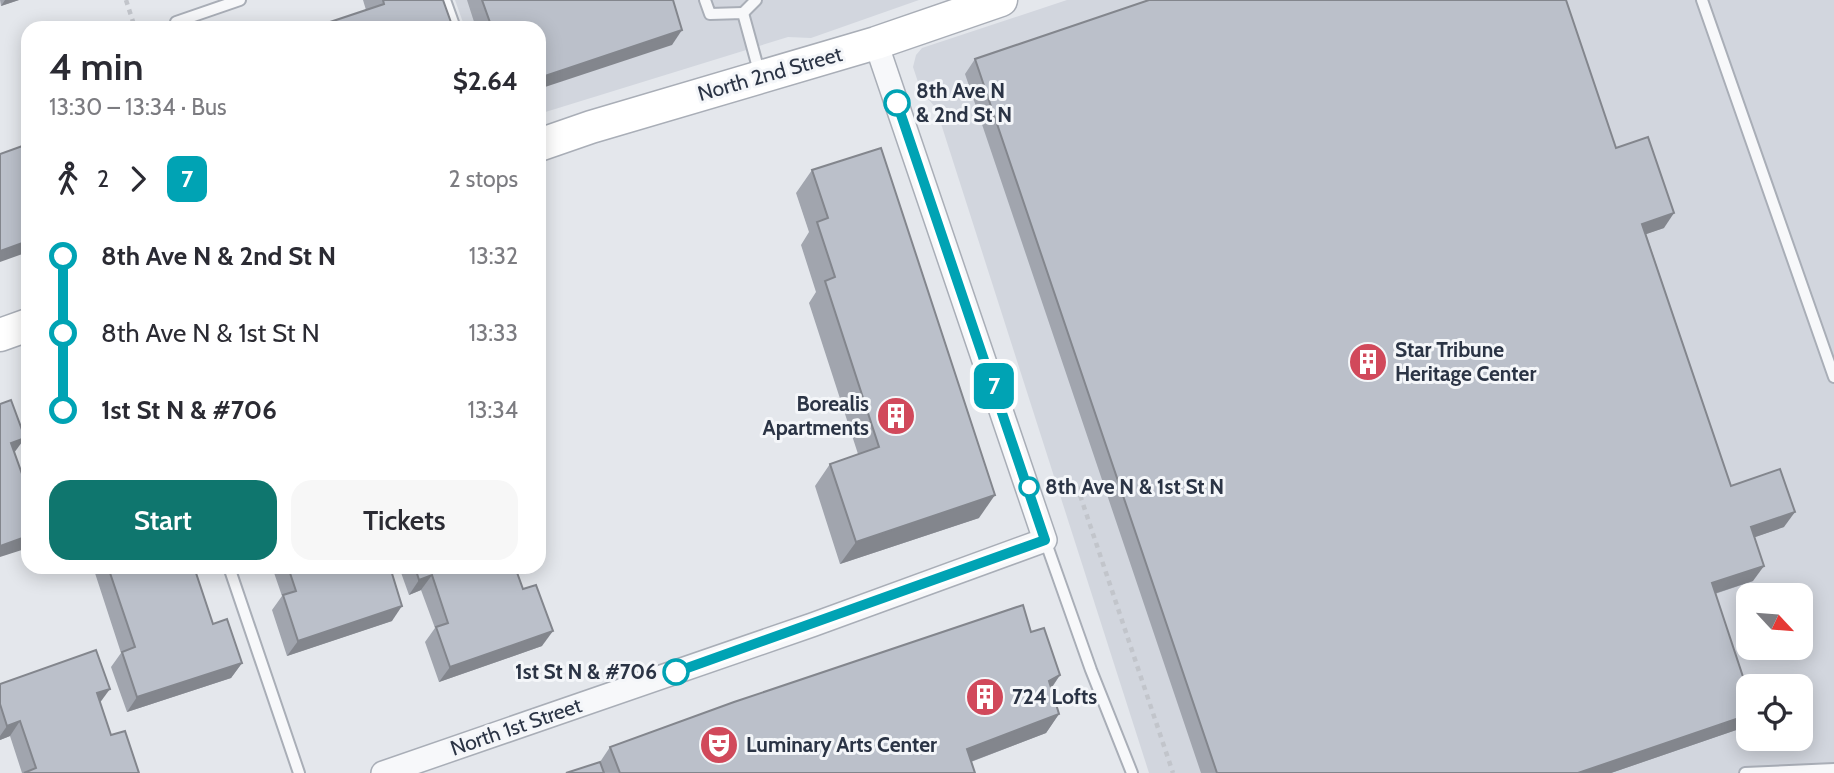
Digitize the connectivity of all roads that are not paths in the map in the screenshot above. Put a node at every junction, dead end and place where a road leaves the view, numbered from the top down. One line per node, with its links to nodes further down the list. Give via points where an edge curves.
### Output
1 (240, 0): 8 (lane)
2 (445, 0): 9 (lane)
3 (705, 0): 7 (lane, via 710,14)
4 (756, 0): 7 (lane)
5 (1702, 0): 15 (lane)
6 (986, 2): 10 (street, North 2nd Street)
7 (743, 13): 11 (lane)
8 (179, 21)
9 (452, 21)
10 (876, 43): 11 (street, North 2nd Street); 16 (street)
11 (761, 77): 12 (street, North 2nd Street)
12 (546, 143)
13 (21, 327): 14 (street)
14 (0, 334)
15 (1834, 377)
16 (1045, 540): 20 (street, North 1st Street); 21 (lane)
17 (231, 574): 19 (lane)
18 (1834, 769): 22 (lane)
19 (299, 773)
20 (383, 773)
21 (1132, 773)
22 (1745, 773)

